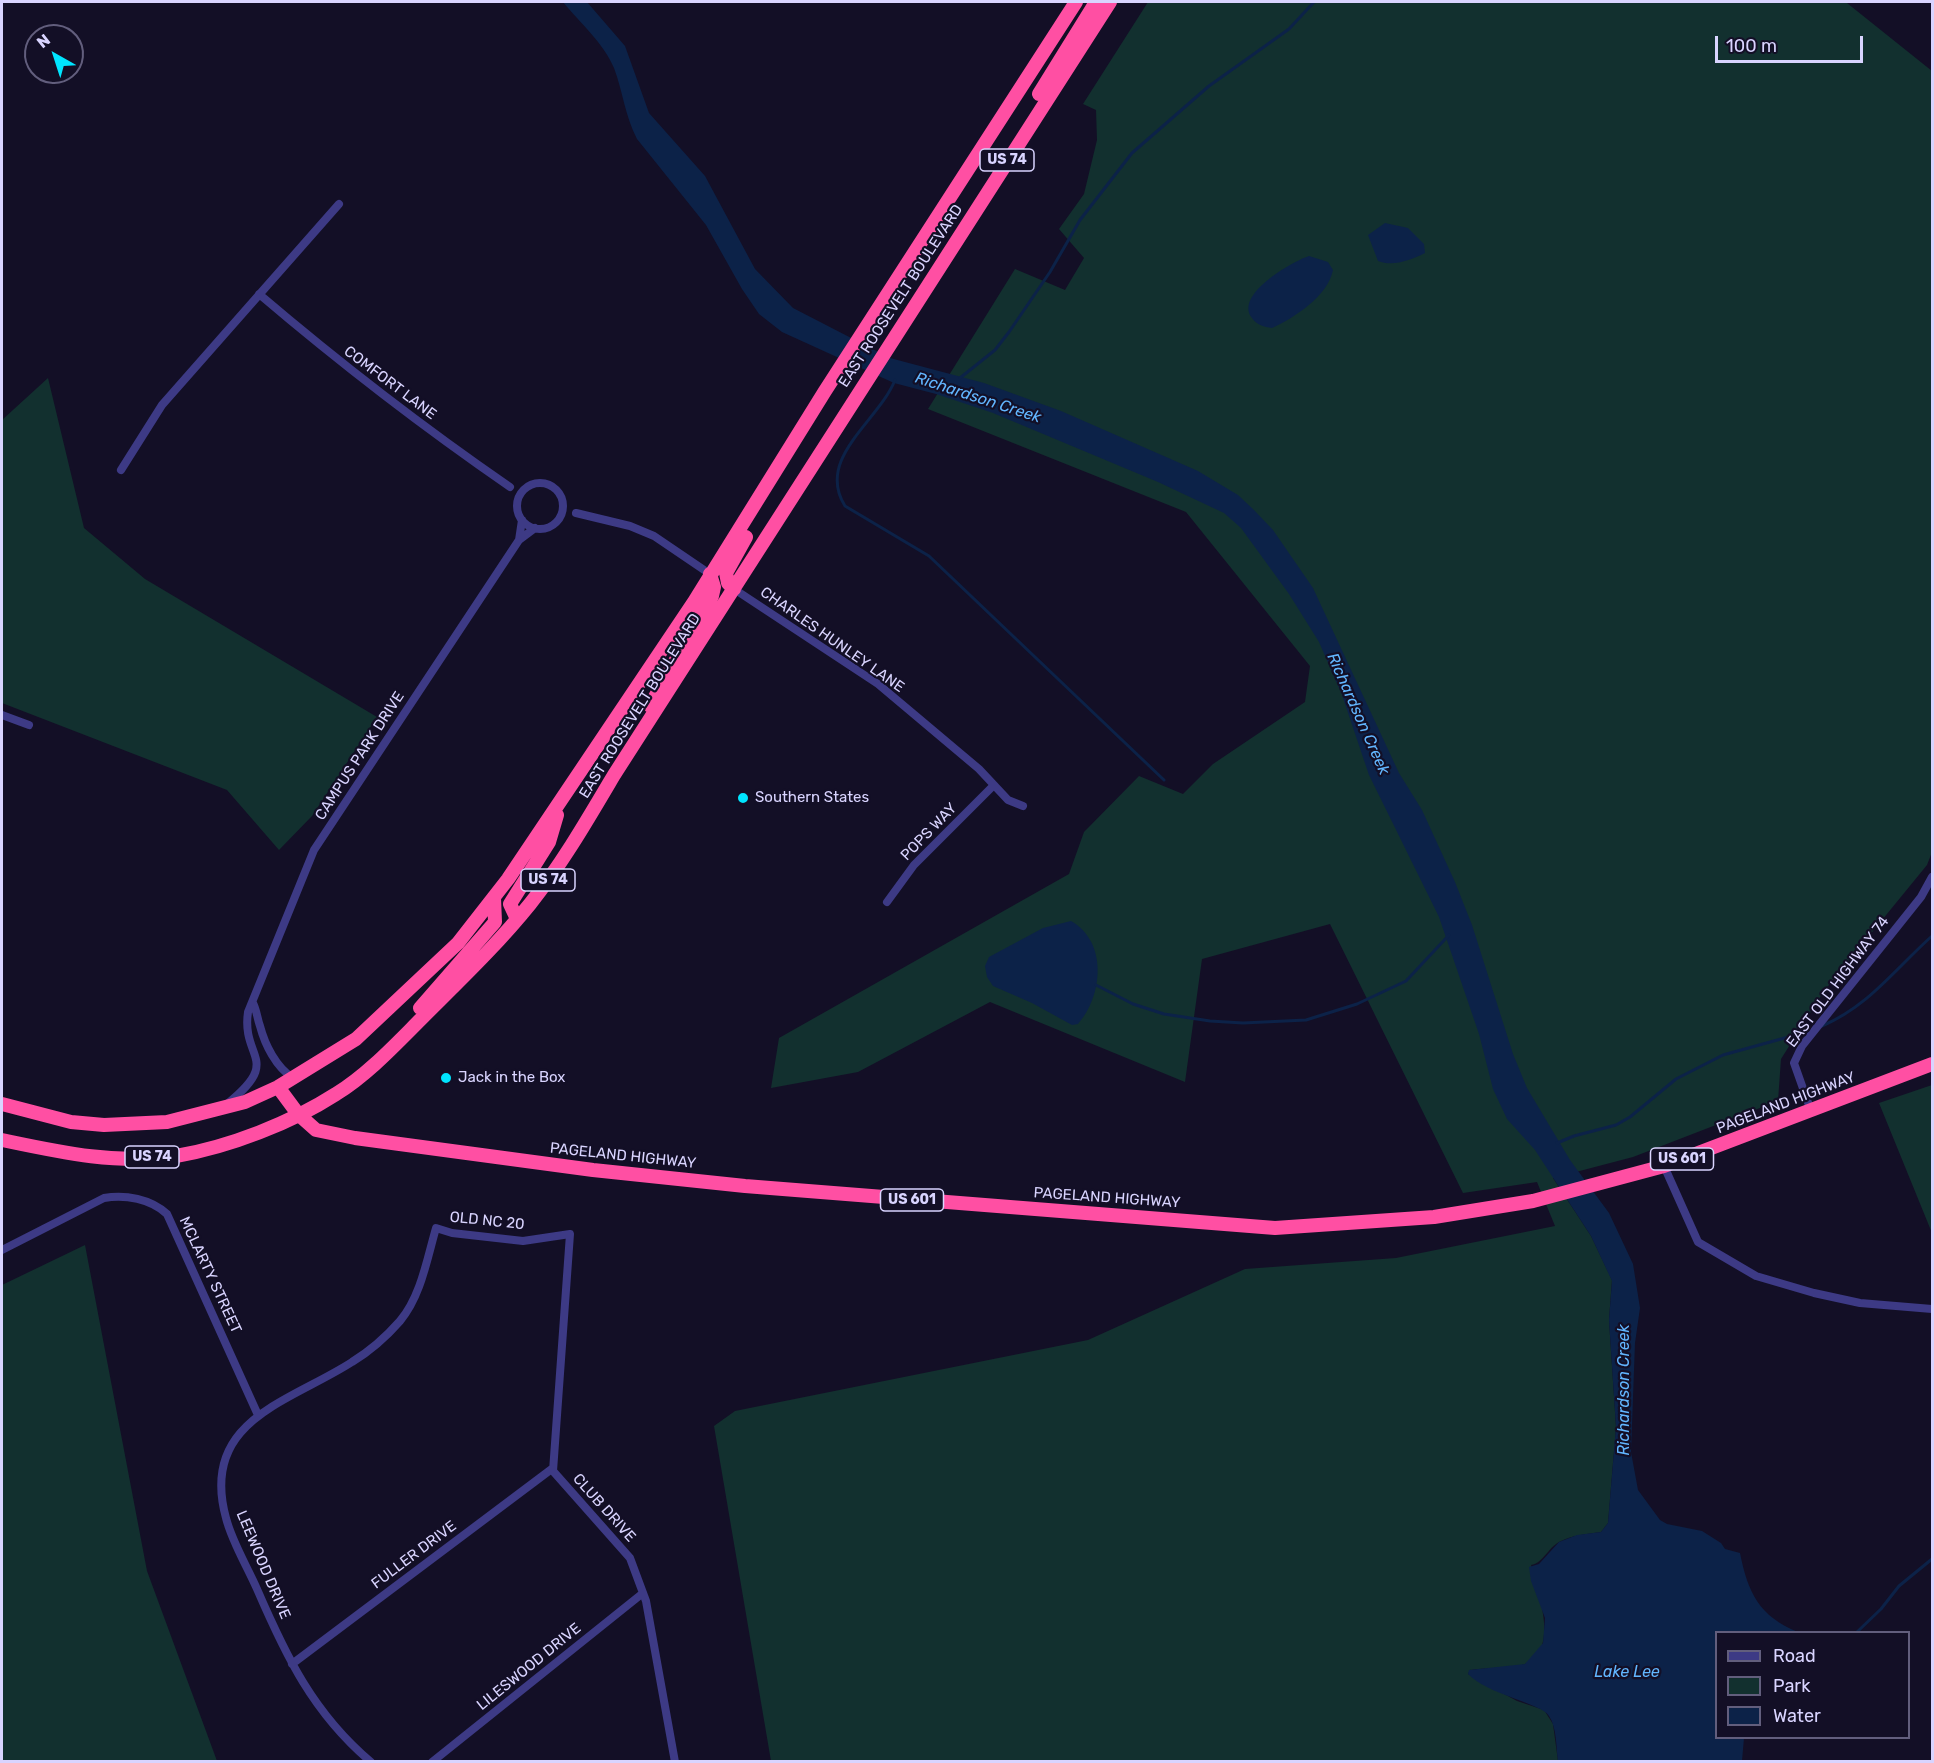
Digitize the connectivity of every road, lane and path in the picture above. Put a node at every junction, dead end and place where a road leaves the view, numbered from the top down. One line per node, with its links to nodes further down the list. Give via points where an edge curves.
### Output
1 (1076, 2): 7 (highway, EAST ROOSEVELT BOULEVARD / US 74)
2 (1096, 2): 4 (highway, via 1024,120)
3 (1110, 2): 4 (highway, EAST ROOSEVELT BOULEVARD / US 74)
4 (1015, 148): 19 (highway, EAST ROOSEVELT BOULEVARD / US 74)
5 (339, 204): 6 (street)
6 (259, 294): 8 (street, via 162,405); 10 (street, COMFORT LANE, via 336,360)
7 (795, 442): 18 (highway, EAST ROOSEVELT BOULEVARD / US 74); 19 (highway, via 775,489 726,570 727,581)
8 (121, 470)
9 (530, 485): 10 (street); 11 (street); 12 (street, via 549,484)
10 (510, 487): 11 (street, COMFORT LANE)
11 (518, 498): 15 (street, COMFORT LANE)
12 (563, 501): 13 (street); 14 (street)
13 (576, 513): 14 (street); 18 (street, via 654,536)
14 (560, 516): 16 (street, via 550,526)
15 (522, 520): 16 (street); 17 (street, CAMPUS PARK DRIVE)
16 (535, 528): 17 (street, CAMPUS PARK DRIVE)
17 (519, 540): 30 (street, CAMPUS PARK DRIVE, via 314,850)
18 (710, 574): 22 (highway, via 712,596 661,682); 24 (highway, EAST ROOSEVELT BOULEVARD / US 74)
19 (734, 589): 22 (highway, EAST ROOSEVELT BOULEVARD / US 74); 23 (street, CHARLES HUNLEY LANE, via 878,684)
20 (2, 715): 21 (street)
21 (29, 725)
22 (637, 739): 29 (highway, EAST ROOSEVELT BOULEVARD / US 74, via 576,839)
23 (994, 785): 25 (street, CHARLES HUNLEY LANE, via 1008,800); 28 (street, POPS WAY, via 914,865)
24 (561, 802): 27 (highway, EAST ROOSEVELT BOULEVARD / US 74); 29 (highway, via 549,842 510,904)
25 (1023, 806)
26 (1932, 877): 37 (street, EAST OLD HIGHWAY 74, via 1921,897 1802,1046 1794,1063)
27 (494, 898): 31 (highway, via 495,922 408,1021); 33 (highway, EAST ROOSEVELT BOULEVARD / US 74, via 458,943 356,1039)
28 (887, 902)
29 (517, 919): 31 (highway, EAST ROOSEVELT BOULEVARD / US 74)
30 (253, 1003): 33 (street, via 274,1059); 36 (street, CAMPUS PARK DRIVE, via 246,1022 257,1054 257,1068 246,1086)
31 (402, 1037): 38 (highway, EAST ROOSEVELT BOULEVARD / US 74, via 337,1094)
32 (1932, 1064): 37 (highway, PAGELAND HIGHWAY / US 601)
33 (293, 1078): 34 (highway, EAST ROOSEVELT BOULEVARD / US 74)
34 (278, 1087): 36 (highway, EAST ROOSEVELT BOULEVARD / US 74); 38 (highway, PAGELAND HIGHWAY / US 601)
35 (2, 1104): 36 (highway, EAST ROOSEVELT BOULEVARD / US 74, via 71,1122 104,1125 167,1122)
36 (221, 1108)
37 (1811, 1111): 40 (highway, PAGELAND HIGHWAY / US 601)
38 (297, 1114): 39 (highway, EAST ROOSEVELT BOULEVARD / US 74, via 215,1148 174,1156 120,1159 65,1154); 40 (highway, PAGELAND HIGHWAY / US 601, via 316,1130 356,1138 593,1170 1275,1228 1434,1217 1533,1201)
39 (2, 1140)
40 (1664, 1166): 44 (street, via 1698,1242 1756,1276 1860,1303)
41 (436, 1228): 42 (street, OLD NC 20, via 524,1241); 45 (street, LEEWOOD DRIVE, via 415,1297 380,1342 351,1363)
42 (570, 1234): 46 (street, CLUB DRIVE)
43 (2, 1250): 45 (street, MCLARTY STREET, via 104,1198 135,1198 160,1207 167,1214)
44 (1932, 1309)
45 (258, 1415): 48 (street, LEEWOOD DRIVE, via 227,1453 220,1478 226,1518)
46 (553, 1468): 47 (street, CLUB DRIVE, via 630,1558); 48 (street, FULLER DRIVE)
47 (643, 1593): 50 (street, LILESWOOD DRIVE); 51 (street, CLUB DRIVE)
48 (292, 1664): 49 (street, LEEWOOD DRIVE, via 300,1682 328,1718)
49 (370, 1761)
50 (432, 1761)
51 (675, 1761)

